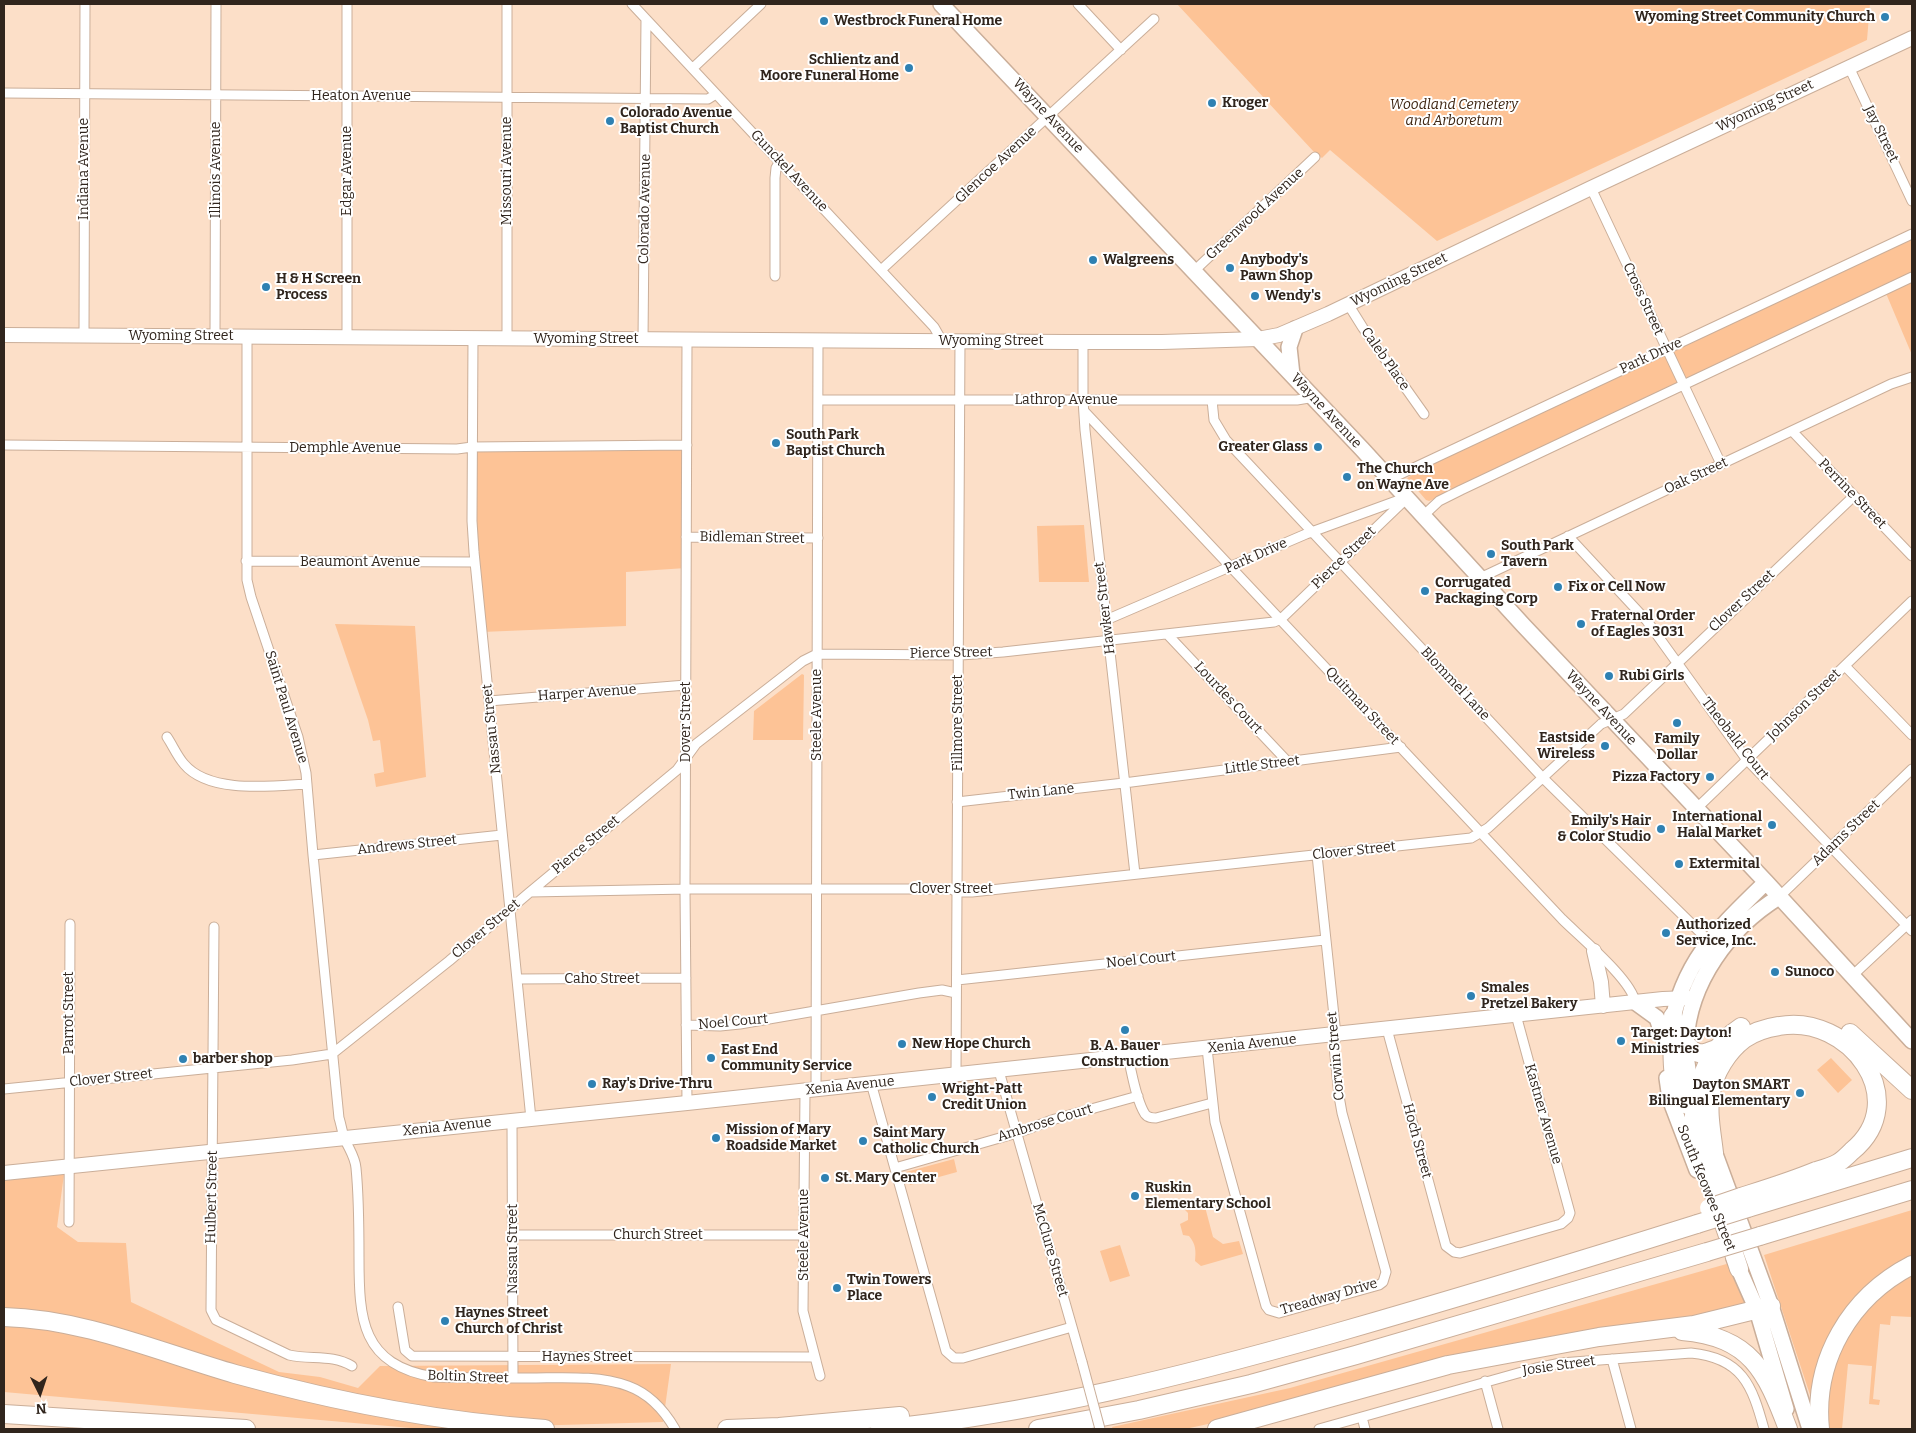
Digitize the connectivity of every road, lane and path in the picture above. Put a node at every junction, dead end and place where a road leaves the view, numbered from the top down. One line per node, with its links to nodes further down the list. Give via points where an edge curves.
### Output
1 (85, 4): 16 (street, Indiana Avenue)
2 (216, 4): 18 (street, Illinois Avenue)
3 (347, 4): 19 (street, Edgar Avenue)
4 (508, 4): 20 (street, Missouri Avenue)
5 (632, 4): 9 (street, Gunckel Avenue)
6 (761, 4): 14 (street)
7 (1078, 4): 12 (street)
8 (945, 5): 22 (main road, Wayne Avenue)
9 (646, 19): 14 (street, Gunckel Avenue); 21 (street, Colorado Avenue)
10 (1154, 20): 12 (street, Glencoe Avenue)
11 (1912, 38): 13 (street, Wyoming Street)
12 (1121, 50): 22 (street, Glencoe Avenue)
13 (1849, 67): 25 (street, Wyoming Street); 26 (street, Jay Street)
14 (693, 68): 17 (street, Gunckel Avenue)
15 (4, 93): 16 (street, Heaton Avenue)
16 (84, 94): 18 (street, Heaton Avenue); 35 (street, Indiana Avenue)
17 (716, 94): 21 (street, Heaton Avenue, via 708,99); 24 (street, Gunckel Avenue)
18 (215, 95): 19 (street, Heaton Avenue); 36 (street, Illinois Avenue)
19 (347, 96): 20 (street, Heaton Avenue); 38 (street, Edgar Avenue)
20 (508, 97): 21 (street, Heaton Avenue); 40 (street, Missouri Avenue)
21 (646, 98): 42 (street, Colorado Avenue)
22 (1048, 117): 28 (street, Glencoe Avenue); 29 (main road, Wayne Avenue)
23 (1315, 157): 29 (street, Greenwood Avenue)
24 (780, 161): 28 (street, Gunckel Avenue); 30 (street, via 775,178)
25 (1591, 188): 32 (street, Wyoming Street); 48 (street, Cross Street)
26 (1912, 200)
27 (1912, 234): 48 (street, Park Drive)
28 (882, 270): 45 (street, Gunckel Avenue, via 934,327)
29 (1194, 271): 41 (main road, Wayne Avenue)
30 (775, 276)
31 (1912, 277): 51 (street)
32 (1348, 304): 33 (street, Wyoming Street); 58 (street, Caleb Place)
33 (1295, 329): 41 (street, Wyoming Street); 49 (main road, via 1289,347)
34 (4, 335): 35 (street, Wyoming Street)
35 (84, 335): 36 (street, Wyoming Street)
36 (215, 336): 37 (street, Wyoming Street)
37 (247, 336): 38 (street, Wyoming Street); 62 (street, Saint Paul Avenue)
38 (346, 337): 39 (street, Wyoming Street)
39 (473, 338): 40 (street, Wyoming Street); 63 (street, Nassau Street)
40 (507, 338): 42 (street, Wyoming Street)
41 (1258, 339): 47 (street, Wyoming Street); 49 (main road, Wayne Avenue)
42 (643, 340): 43 (street, Wyoming Street)
43 (687, 340): 44 (street, Wyoming Street); 61 (street, Dover Street)
44 (818, 340): 45 (street, Wyoming Street); 53 (street, Steele Avenue)
45 (942, 341): 46 (street, Wyoming Street)
46 (960, 341): 47 (street, Wyoming Street); 54 (street, Fillmore Street)
47 (1083, 341): 55 (street, Hawker Street)
48 (1667, 349): 51 (street, Cross Street); 65 (street, Park Drive)
49 (1292, 375): 52 (main road, Wayne Avenue)
50 (1912, 377): 59 (street, Oak Street)
51 (1684, 385): 64 (street, Cross Street); 68 (street, via 1439,501)
52 (1310, 393): 56 (street, Lathrop Avenue, via 1309,398 1298,400); 65 (main road, Wayne Avenue)
53 (818, 400): 54 (street, Lathrop Avenue); 72 (street, Steele Avenue)
54 (960, 400): 55 (street, Lathrop Avenue); 85 (street, Fillmore Street)
55 (1083, 400): 56 (street, Lathrop Avenue); 57 (street, Hawker Street)
56 (1212, 400): 69 (street, Blommel Lane, via 1214,420 1226,440)
57 (1084, 411): 77 (street, Quitman Street); 81 (street, Hawker Street)
58 (1424, 414)
59 (1792, 431): 64 (street, Oak Street); 66 (street, Perrine Street)
60 (4, 445): 62 (street, Demphle Avenue)
61 (687, 446): 63 (street, Demphle Avenue); 71 (street, Dover Street)
62 (246, 447): 63 (street, Demphle Avenue); 74 (street, Saint Paul Avenue)
63 (472, 447): 75 (street, Nassau Street)
64 (1721, 464): 70 (street, Oak Street)
65 (1390, 479): 67 (main road, Wayne Avenue)
66 (1854, 496): 73 (street, Perrine Street); 86 (street, Clover Street)
67 (1407, 498): 68 (main road, Wayne Avenue); 69 (street, Park Drive); 76 (street, Pierce Street)
68 (1423, 516): 78 (main road, Wayne Avenue)
69 (1312, 532): 76 (street, Blommel Lane); 77 (street, Park Drive)
70 (1568, 536): 78 (street, Oak Street); 86 (street, Theobald Court, via 1647,621)
71 (686, 537): 72 (street, Bidleman Street); 88 (street, Dover Street)
72 (818, 538): 84 (street, Steele Avenue)
73 (1912, 556)
74 (246, 562): 75 (street, Beaumont Avenue); 100 (street, Saint Paul Avenue, via 251,597 298,737)
75 (474, 562): 89 (street, Nassau Street)
76 (1341, 562): 80 (street, Pierce Street); 98 (street, Blommel Lane)
77 (1231, 567): 80 (street, Quitman Street); 81 (street, Park Drive)
78 (1480, 578): 90 (main road, Wayne Avenue)
79 (1912, 601): 87 (street, Johnson Street)
80 (1281, 619): 82 (street, Pierce Street); 93 (street, Quitman Street)
81 (1106, 620): 83 (street, Hawker Street)
82 (1168, 635): 83 (street, Pierce Street); 96 (street, Lourdes Court)
83 (1109, 640): 85 (street, Pierce Street); 99 (street, Hawker Street)
84 (817, 654): 85 (street, Pierce Street); 94 (street, Pierce Street, via 803,661 696,744); 110 (street, Steele Avenue)
85 (958, 654): 101 (street, Fillmore Street)
86 (1677, 662): 90 (street, Clover Street, via 1624,714); 95 (street, Theobald Court)
87 (1845, 666): 91 (street); 95 (street, Johnson Street)
88 (686, 685): 89 (street, Harper Avenue); 94 (street, Dover Street)
89 (489, 702): 104 (street, Nassau Street)
90 (1612, 720): 98 (street, Clover Street, via 1601,724); 102 (main road, Wayne Avenue)
91 (1912, 735)
92 (167, 737): 100 (street, via 184,764 221,784)
93 (1400, 747): 96 (street, Little Street); 103 (street, Quitman Street)
94 (686, 756): 111 (street, Dover Street); 112 (street, Pierce Street, via 677,770)
95 (1747, 760): 102 (street, Johnson Street); 105 (street, Theobald Court)
96 (1287, 762): 99 (street, Little Street)
97 (1912, 769): 105 (street, Adams Street)
98 (1542, 777): 103 (street, Clover Street); 120 (street, Blommel Lane)
99 (1124, 783): 101 (street, Twin Lane); 108 (street, Hawker Street)
100 (307, 784): 106 (street, Saint Paul Avenue)
101 (957, 802): 113 (street, Fillmore Street)
102 (1696, 809): 109 (main road, Wayne Avenue)
103 (1482, 832): 107 (street, Clover Street, via 1471,838); 122 (street, Quitman Street)
104 (502, 835): 106 (street, Andrews Street); 115 (street, Nassau Street)
105 (1831, 847): 114 (street, Adams Street); 117 (street, Theobald Court)
106 (313, 855): 143 (street, Saint Paul Avenue)
107 (1317, 855): 108 (street, Clover Street); 119 (street, Corwin Street)
108 (1134, 874): 113 (street, Clover Street)
109 (1766, 882): 114 (main road, Wayne Avenue); 120 (main road, South Keowee Street)
110 (816, 889): 111 (street, Clover Street); 113 (street, Clover Street, via 951,889); 132 (street, Steele Avenue)
111 (685, 890): 112 (street, Clover Street); 124 (street, Dover Street)
112 (530, 892): 115 (street, Clover Street)
113 (957, 892): 126 (street, Fillmore Street)
114 (1779, 896): 121 (main road, South Keowee Street, via 1764,906); 123 (main road, Wayne Avenue)
115 (510, 909): 125 (street, Nassau Street); 143 (street, Clover Street)
116 (70, 924): 148 (street, Parrot Street)
117 (1910, 925): 123 (street)
118 (214, 927): 145 (street, Hulbert Street)
119 (1325, 940): 126 (street, Noel Court); 137 (street, Corwin Street)
120 (1708, 940): 121 (street, Blommel Lane); 129 (main road, South Keowee Street, via 1690,968)
121 (1725, 945): 128 (main road, South Keowee Street, via 1710,966)
122 (1594, 951): 130 (street, Quitman Street, via 1628,984); 131 (street)
123 (1852, 976): 138 (main road, Wayne Avenue)
124 (686, 978): 125 (street, Caho Street); 135 (street, Dover Street)
125 (517, 979): 158 (street, Nassau Street)
126 (956, 980): 127 (street, Fillmore Street)
127 (956, 993): 132 (street, Noel Court, via 942,990); 147 (street, Fillmore Street)
128 (1695, 998): 129 (street, Xenia Avenue); 139 (main road, South Keowee Street)
129 (1678, 999): 130 (street, Xenia Avenue); 134 (main road, South Keowee Street)
130 (1635, 1002): 131 (street, Xenia Avenue); 142 (main road, via 1657,1018)
131 (1603, 1006): 133 (street, Xenia Avenue)
132 (816, 1011): 135 (street, Noel Court, via 720,1026); 151 (street, Steele Avenue)
133 (1516, 1015): 136 (street, Xenia Avenue); 175 (street, Kastner Avenue, via 1570,1213 1561,1224 1460,1253)
134 (1673, 1016): 142 (main road, South Keowee Street); 155 (highway, via 1678,1095 1682,1103)
135 (686, 1025): 156 (street, Dover Street)
136 (1387, 1029): 137 (street, Xenia Avenue); 175 (street, Hoch Street, via 1446,1246)
137 (1336, 1035): 140 (street, Xenia Avenue); 178 (street, Corwin Street, via 1338,1096 1386,1272)
138 (1912, 1041)
139 (1686, 1044): 141 (highway, via 1700,1054); 155 (main road, South Keowee Street, via 1688,1074)
140 (1207, 1048): 144 (street, Xenia Avenue); 157 (street)
141 (1716, 1049): 152 (highway, via 1733,1033 1761,1018 1777,1014 1808,1015 1841,1026); 155 (highway, via 1699,1083)
142 (1668, 1050): 177 (main road, South Keowee Street, via 1670,1099)
143 (332, 1054): 145 (street, Clover Street); 161 (street, Saint Paul Avenue)
144 (1128, 1057): 146 (street, Xenia Avenue); 154 (street)
145 (213, 1068): 148 (street, Clover Street); 162 (street, Hulbert Street)
146 (999, 1070): 147 (street, Xenia Avenue); 160 (street, McClure Street)
147 (956, 1075): 149 (street, Xenia Avenue)
148 (69, 1083): 150 (street, Clover Street); 165 (street, Parrot Street)
149 (871, 1083): 151 (street, Xenia Avenue); 166 (street)
150 (4, 1089)
151 (810, 1090): 156 (street, Xenia Avenue); 173 (street, Steele Avenue)
152 (1912, 1090)
153 (1711, 1092): 155 (highway); 163 (highway, via 1709,1108); 170 (highway, via 1725,1060 1736,1045 1751,1034 1789,1024 1826,1031 1843,1040 1857,1053 1871,1074 1876,1114 1869,1134 1858,1147 1838,1163)
154 (1138, 1096): 157 (street, via 1146,1115 1153,1118); 160 (street, Ambrose Court, via 1056,1118)
155 (1696, 1102): 163 (main road, South Keowee Street); 177 (highway, via 1694,1121 1697,1139)
156 (687, 1103): 158 (street, Xenia Avenue)
157 (1212, 1103): 178 (street, Treadway Drive, via 1266,1306 1279,1313 1379,1285)
158 (531, 1119): 159 (street, Xenia Avenue)
159 (512, 1120): 161 (street, Xenia Avenue); 174 (street, Nassau Street)
160 (1017, 1133): 166 (street, Ambrose Court); 182 (street, McClure Street)
161 (344, 1138): 162 (street, Xenia Avenue); 189 (street, Boltin Street, via 356,1166 361,1309 367,1333 374,1345 392,1364 419,1374)
162 (213, 1152): 165 (street, Xenia Avenue); 187 (street, Hulbert Street, via 213,1316 238,1332 289,1355 328,1357)
163 (1714, 1153): 180 (main road, South Keowee Street)
164 (1912, 1158): 170 (highway)
165 (70, 1166): 167 (street, Xenia Avenue); 172 (street, Parrot Street)
166 (894, 1168): 182 (street, via 946,1351 954,1358 962,1358)
167 (4, 1173)
168 (1912, 1190): 171 (highway)
169 (1912, 1195): 171 (highway)
170 (1745, 1203): 191 (highway, bridge, via 1452,1300 1235,1361)
171 (1821, 1218): 199 (highway, bridge, via 1251,1384)
172 (69, 1222)
173 (803, 1234): 174 (street, Church Street); 185 (street, Steele Avenue, via 804,1311)
174 (513, 1235): 184 (street, Nassau Street)
175 (1452, 1251)
176 (1912, 1265): 209 (highway, via 1871,1292 1846,1321 1828,1358 1820,1387)
177 (1739, 1269): 180 (main road, South Keowee Street)
178 (1384, 1280)
179 (398, 1307): 184 (street, Haynes Street, via 405,1350 412,1356)
180 (1764, 1308): 183 (highway, via 1694,1325); 207 (main road, South Keowee Street); 208 (main road, South Keowee Street)
181 (4, 1317): 195 (highway, via 55,1321 90,1329 234,1373 384,1410)
182 (1072, 1327): 200 (street, McClure Street, bridge)
183 (1660, 1329): 201 (highway, via 1598,1336 1448,1365); 207 (highway, via 1697,1332 1732,1343 1746,1353 1767,1380)
184 (513, 1357): 185 (street, Haynes Street); 189 (street, Nassau Street)
185 (814, 1357): 188 (street, Steele Avenue)
186 (1612, 1359): 190 (street, Josie Street, via 1561,1363); 205 (street); 206 (street, Josie Street, via 1691,1353 1712,1356 1742,1376 1752,1390)
187 (352, 1366)
188 (820, 1376)
189 (513, 1378): 196 (street, Boltin Street, via 580,1378 617,1383 644,1394 661,1408)
190 (1485, 1381): 193 (street, Josie Street); 204 (street)
191 (1067, 1401): 197 (highway); 198 (highway)
192 (4, 1414): 194 (highway)
193 (1362, 1417): 202 (street, Josie Street); 203 (street)
194 (246, 1429)
195 (545, 1429)
196 (675, 1429)
197 (727, 1429)
198 (880, 1429)
199 (1038, 1429)
200 (1100, 1429)
201 (1217, 1429)
202 (1319, 1429)
203 (1366, 1429)
204 (1498, 1429)
205 (1631, 1429)
206 (1764, 1429)
207 (1790, 1429)
208 (1810, 1429)
209 (1820, 1429)

